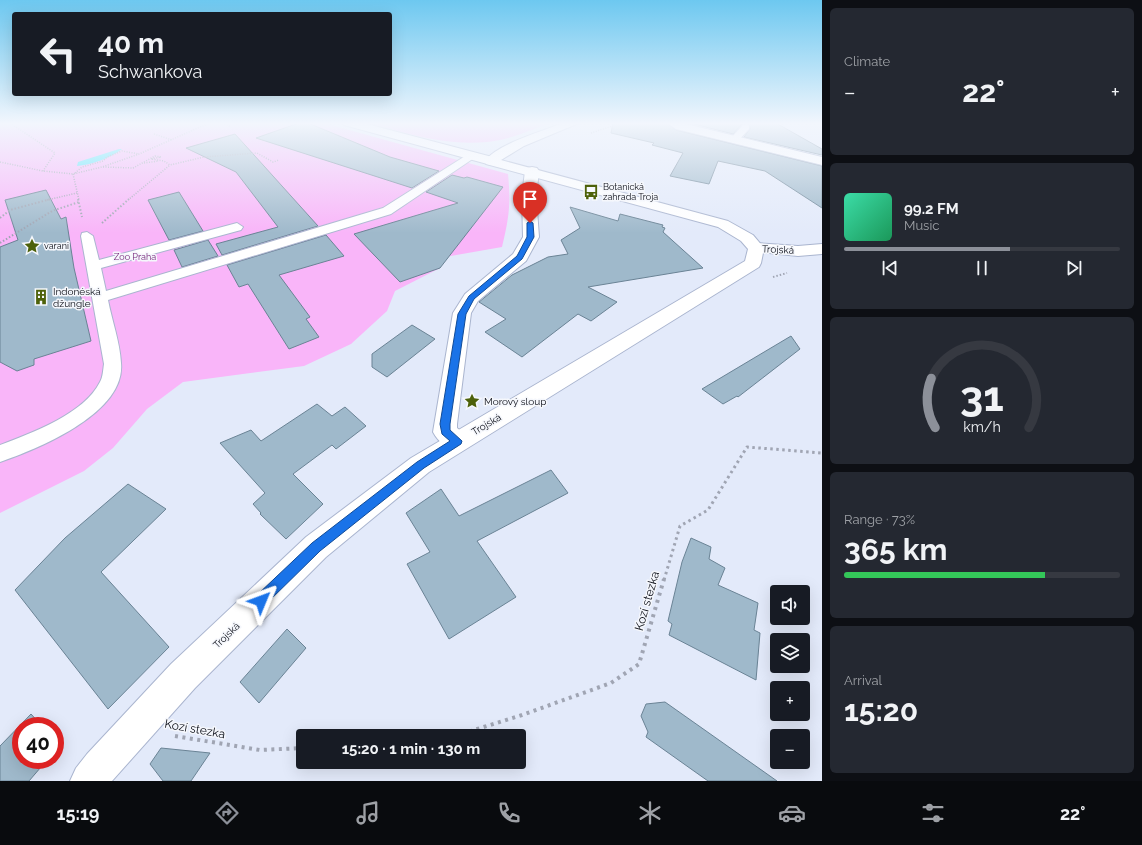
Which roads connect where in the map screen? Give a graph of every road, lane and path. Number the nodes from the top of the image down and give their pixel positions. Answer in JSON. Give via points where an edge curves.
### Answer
{"nodes":[{"id":1,"x":51,"y":159,"type":"edge"},
{"id":2,"x":104,"y":159,"type":"edge"},
{"id":3,"x":124,"y":159,"type":"edge"},
{"id":4,"x":149,"y":159,"type":"edge"},
{"id":5,"x":154,"y":159,"type":"edge"},
{"id":6,"x":194,"y":159,"type":"edge"},
{"id":7,"x":268,"y":159,"type":"edge"},
{"id":8,"x":465,"y":159,"type":"edge"},
{"id":9,"x":484,"y":159,"type":"edge"},
{"id":10,"x":812,"y":159,"type":"edge"},
{"id":11,"x":279,"y":160,"type":"dead end"},
{"id":12,"x":164,"y":161,"type":"junction"},
{"id":13,"x":491,"y":161,"type":"joint"},
{"id":14,"x":0,"y":162,"type":"edge"},
{"id":15,"x":822,"y":162,"type":"edge"},
{"id":16,"x":142,"y":163,"type":"junction"},
{"id":17,"x":170,"y":165,"type":"junction"},
{"id":18,"x":102,"y":167,"type":"junction"},
{"id":19,"x":532,"y":171,"type":"junction"},
{"id":20,"x":43,"y":172,"type":"junction"},
{"id":21,"x":73,"y":174,"type":"junction"},
{"id":22,"x":77,"y":193,"type":"junction"},
{"id":23,"x":79,"y":202,"type":"junction"},
{"id":24,"x":0,"y":218,"type":"edge"},
{"id":25,"x":237,"y":227,"type":"dead end"},
{"id":26,"x":86,"y":235,"type":"junction"},
{"id":27,"x":0,"y":243,"type":"edge"},
{"id":28,"x":756,"y":248,"type":"junction"},
{"id":29,"x":822,"y":249,"type":"edge"},
{"id":30,"x":93,"y":266,"type":"junction"},
{"id":31,"x":100,"y":298,"type":"junction"},
{"id":32,"x":457,"y":441,"type":"junction"},
{"id":33,"x":822,"y":453,"type":"edge"},
{"id":34,"x":0,"y":454,"type":"edge"},
{"id":35,"x":477,"y":729,"type":"edge"},
{"id":36,"x":171,"y":735,"type":"dead end"},
{"id":37,"x":296,"y":748,"type":"edge"},
{"id":38,"x":89,"y":781,"type":"edge"}],
"edges":[{"from":1,"to":20,"type":"path"},
{"from":2,"to":21,"type":"path","via":[[82,167]]},
{"from":3,"to":18,"type":"path"},
{"from":4,"to":16,"type":"path"},
{"from":5,"to":12,"type":"path"},
{"from":6,"to":17,"type":"path"},
{"from":7,"to":11,"type":"path","via":[[273,162]]},
{"from":8,"to":31,"type":"lane","via":[[387,211]]},
{"from":9,"to":13,"type":"street"},
{"from":10,"to":15,"type":"street"},
{"from":12,"to":16,"type":"path"},
{"from":12,"to":17,"type":"path"},
{"from":13,"to":19,"type":"street"},
{"from":14,"to":20,"type":"path"},
{"from":16,"to":18,"type":"path","via":[[133,168]]},
{"from":17,"to":26,"type":"path","via":[[155,175],[122,208]]},
{"from":18,"to":21,"type":"path"},
{"from":19,"to":28,"type":"street","via":[[723,224],[747,238]]},
{"from":19,"to":32,"type":"street","via":[[529,196],[530,237],[520,257],[471,298],[462,314],[445,424],[445,432]]},
{"from":20,"to":21,"type":"path"},
{"from":21,"to":22,"type":"path"},
{"from":22,"to":23,"type":"path"},
{"from":22,"to":24,"type":"path","via":[[10,210]]},
{"from":23,"to":26,"type":"path"},
{"from":23,"to":27,"type":"path","via":[[52,211]]},
{"from":25,"to":30,"type":"lane"},
{"from":26,"to":30,"type":"lane"},
{"from":28,"to":29,"type":"street","name":"Trojská","via":[[798,251]]},
{"from":28,"to":32,"type":"street","name":"Trojská","via":[[753,263]]},
{"from":30,"to":31,"type":"lane"},
{"from":31,"to":34,"type":"lane","via":[[113,364],[109,384],[93,404],[56,430]]},
{"from":32,"to":38,"type":"street","name":"Trojská","via":[[420,465],[316,547],[184,676]]},
{"from":33,"to":35,"type":"path","name":"Kozí stezka","via":[[747,447],[708,510],[680,526],[639,664],[611,683]]},
{"from":36,"to":37,"type":"path","name":"Kozí stezka","via":[[260,750]]}]}
